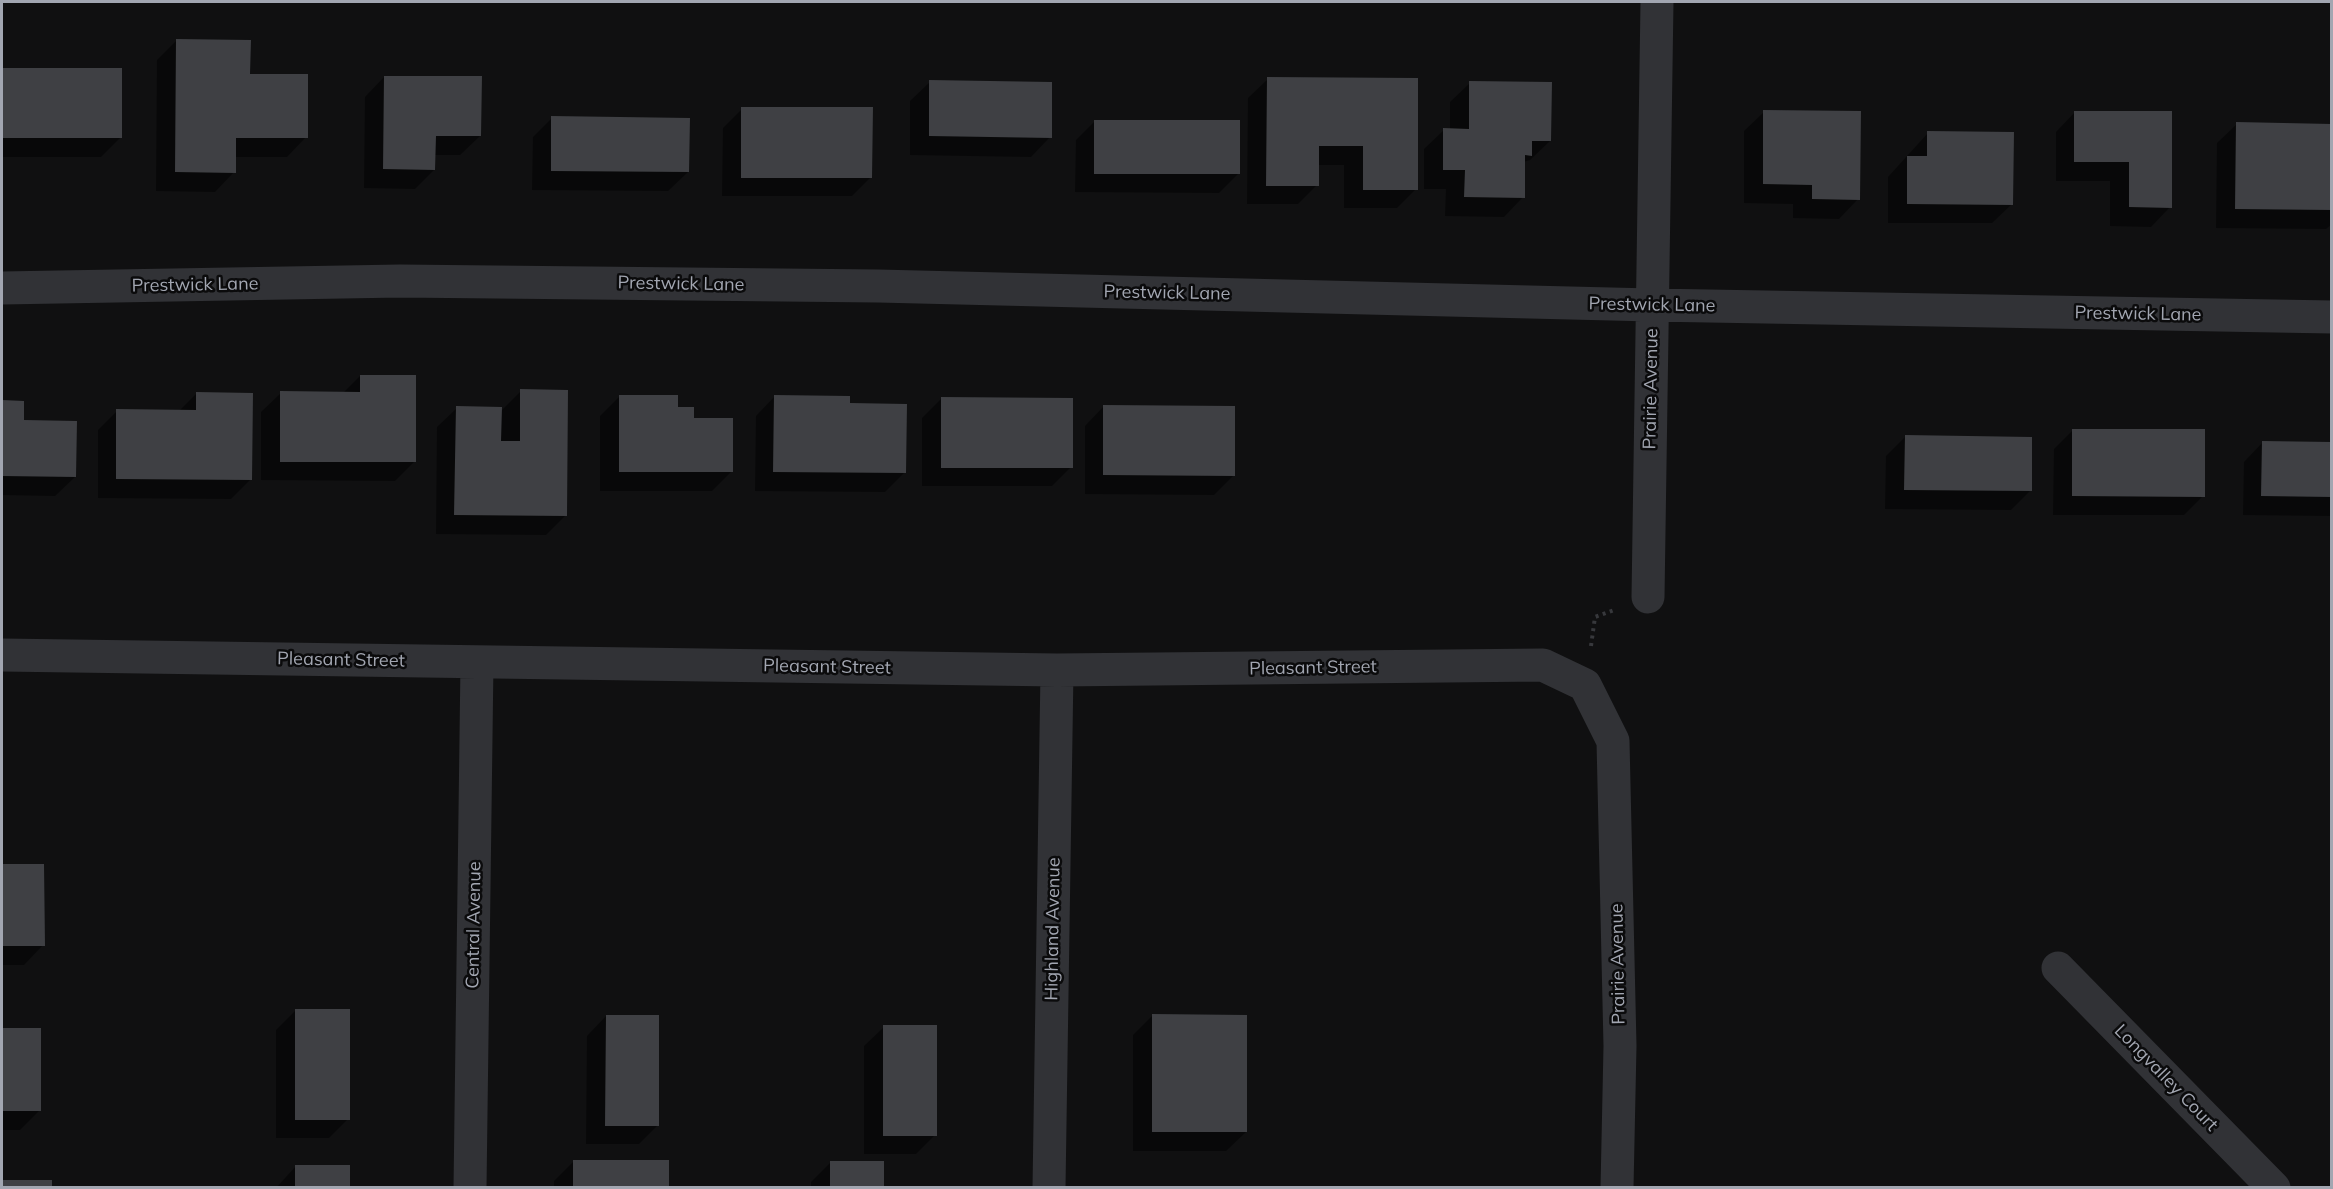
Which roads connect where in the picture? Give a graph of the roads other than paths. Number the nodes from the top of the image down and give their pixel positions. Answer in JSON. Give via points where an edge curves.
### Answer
{"nodes":[{"id":1,"x":1657,"y":2,"type":"edge"},
{"id":2,"x":2,"y":288,"type":"edge"},
{"id":3,"x":1653,"y":305,"type":"junction"},
{"id":4,"x":2331,"y":317,"type":"edge"},
{"id":5,"x":1648,"y":597,"type":"road end"},
{"id":6,"x":2,"y":655,"type":"edge"},
{"id":7,"x":477,"y":662,"type":"junction"},
{"id":8,"x":1057,"y":670,"type":"junction"},
{"id":9,"x":1613,"y":741,"type":"joint"},
{"id":10,"x":2058,"y":968,"type":"dead end"},
{"id":11,"x":470,"y":1188,"type":"edge"},
{"id":12,"x":1049,"y":1188,"type":"edge"},
{"id":13,"x":1617,"y":1188,"type":"edge"},
{"id":14,"x":2274,"y":1188,"type":"edge"}],
"edges":[{"from":1,"to":3,"type":"street","name":"Prairie Avenue"},
{"from":2,"to":3,"type":"street","name":"Prestwick Lane","via":[[400,282],[854,286]]},
{"from":3,"to":4,"type":"street","name":"Prestwick Lane"},
{"from":3,"to":5,"type":"street","name":"Prairie Avenue"},
{"from":6,"to":7,"type":"street","name":"Pleasant Street"},
{"from":7,"to":8,"type":"street","name":"Pleasant Street"},
{"from":7,"to":11,"type":"street","name":"Central Avenue"},
{"from":8,"to":9,"type":"street","name":"Pleasant Street","via":[[1543,665],[1585,685]]},
{"from":8,"to":12,"type":"street","name":"Highland Avenue"},
{"from":9,"to":13,"type":"street","name":"Prairie Avenue","via":[[1620,1046]]},
{"from":10,"to":14,"type":"street","name":"Longvalley Court"}]}
